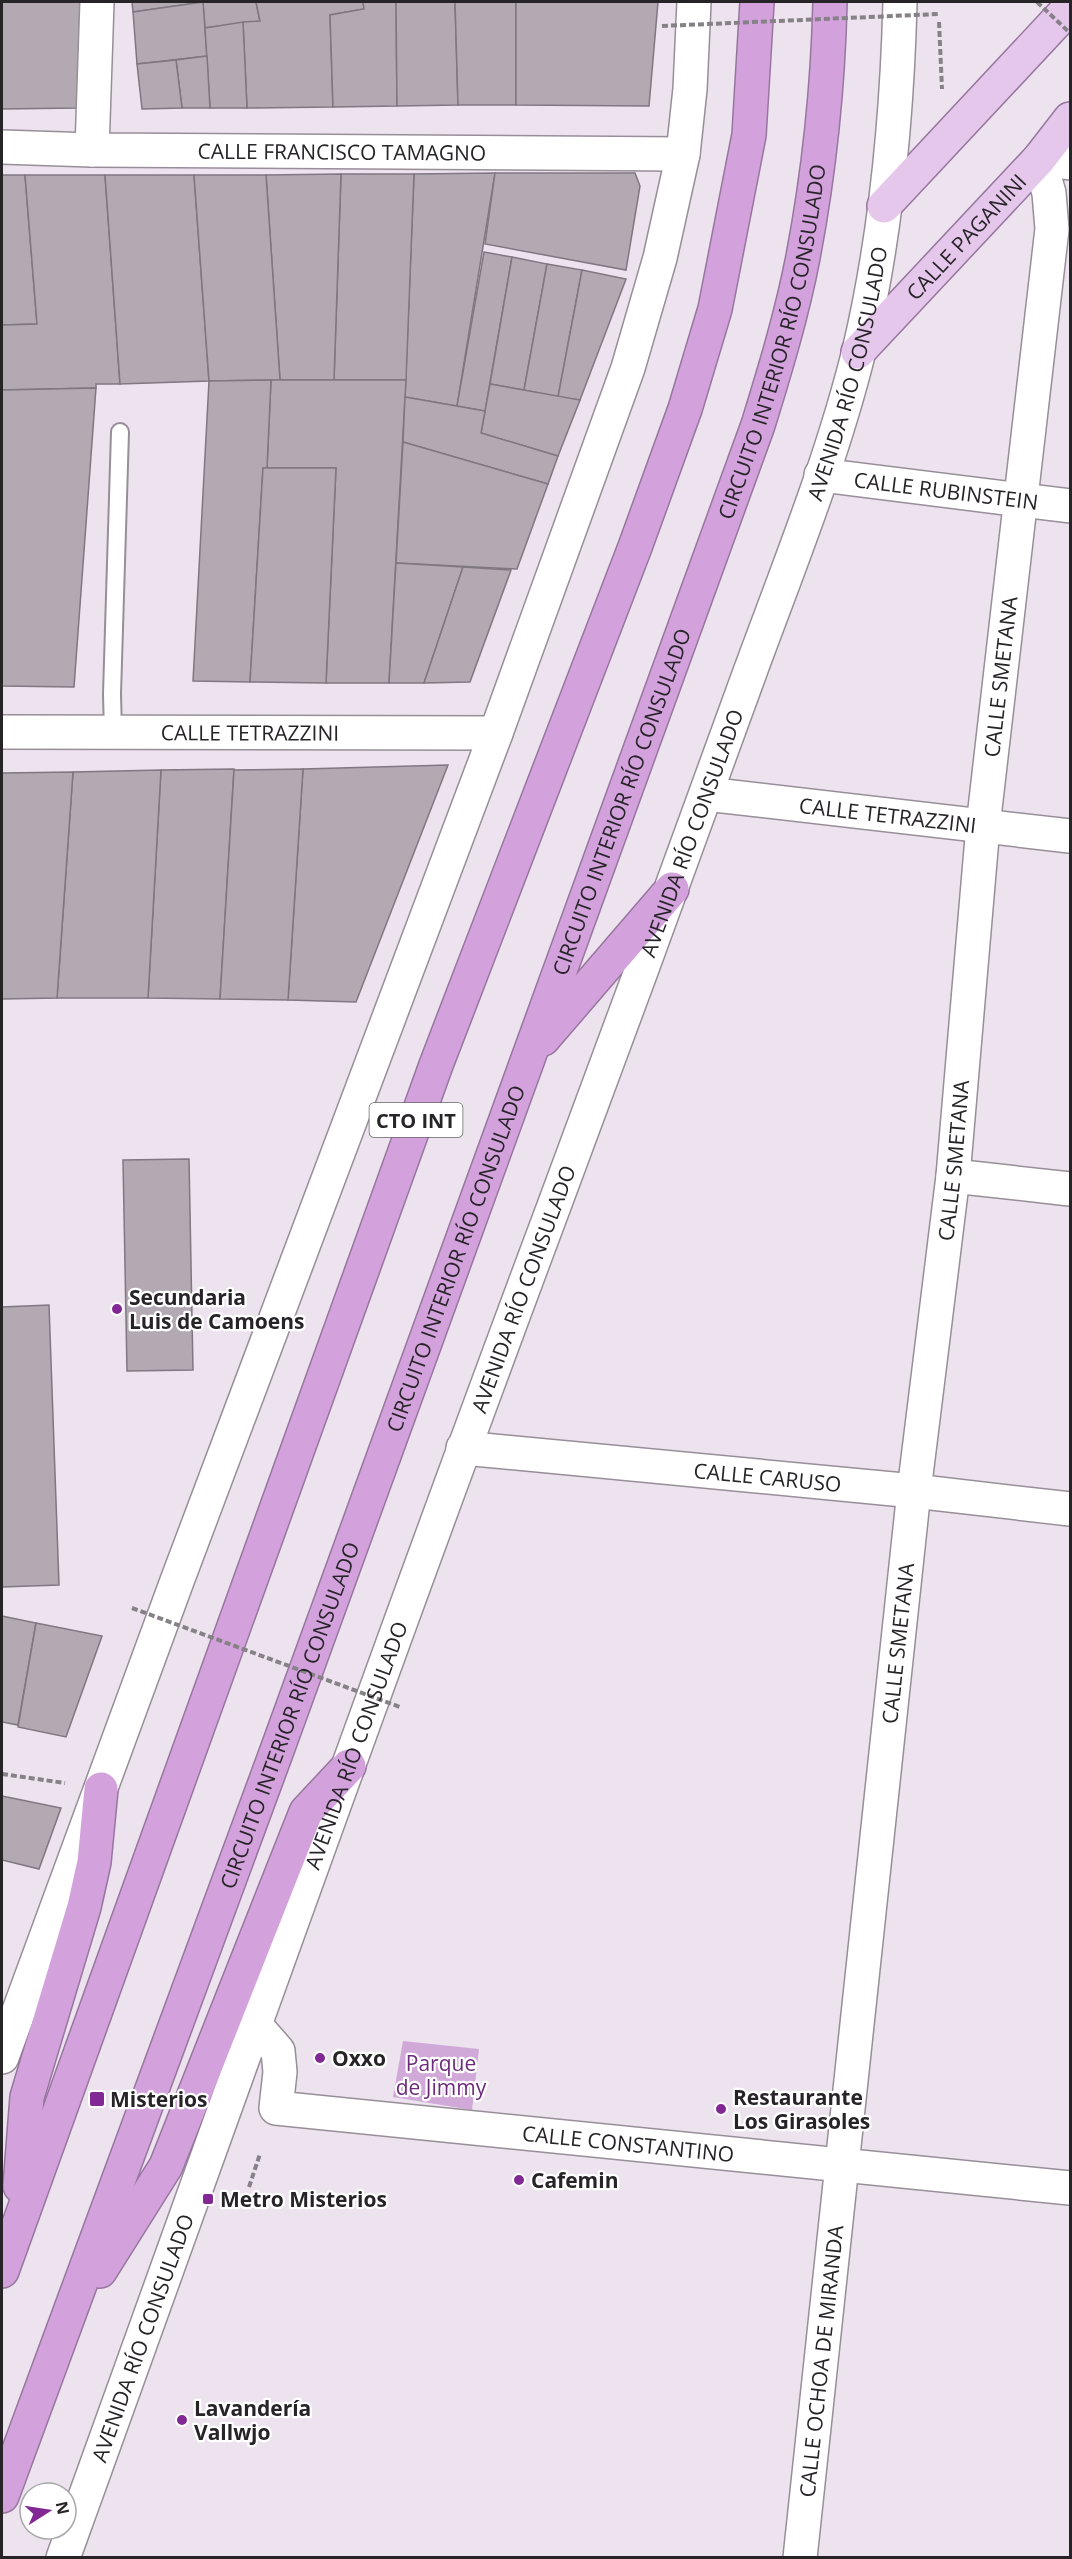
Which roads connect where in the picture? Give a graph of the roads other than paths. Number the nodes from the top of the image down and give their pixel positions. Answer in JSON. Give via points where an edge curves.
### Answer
{"nodes":[{"id":1,"x":97,"y":2,"type":"edge"},
{"id":2,"x":694,"y":2,"type":"edge"},
{"id":3,"x":757,"y":2,"type":"edge"},
{"id":4,"x":830,"y":2,"type":"edge"},
{"id":5,"x":900,"y":2,"type":"edge"},
{"id":6,"x":1071,"y":7,"type":"edge"},
{"id":7,"x":1071,"y":119,"type":"edge"},
{"id":8,"x":2,"y":147,"type":"edge"},
{"id":9,"x":92,"y":150,"type":"junction"},
{"id":10,"x":683,"y":154,"type":"junction"},
{"id":11,"x":1039,"y":159,"type":"junction"},
{"id":12,"x":1071,"y":163,"type":"edge"},
{"id":13,"x":884,"y":206,"type":"junction"},
{"id":14,"x":858,"y":352,"type":"junction"},
{"id":15,"x":120,"y":432,"type":"dead end"},
{"id":16,"x":822,"y":476,"type":"junction"},
{"id":17,"x":1022,"y":501,"type":"junction"},
{"id":18,"x":1071,"y":506,"type":"edge"},
{"id":19,"x":2,"y":732,"type":"edge"},
{"id":20,"x":113,"y":732,"type":"junction"},
{"id":21,"x":496,"y":733,"type":"junction"},
{"id":22,"x":706,"y":794,"type":"junction"},
{"id":23,"x":983,"y":826,"type":"junction"},
{"id":24,"x":1071,"y":836,"type":"edge"},
{"id":25,"x":672,"y":889,"type":"junction"},
{"id":26,"x":530,"y":1054,"type":"junction"},
{"id":27,"x":953,"y":1176,"type":"junction"},
{"id":28,"x":1071,"y":1189,"type":"edge"},
{"id":29,"x":464,"y":1449,"type":"junction"},
{"id":30,"x":915,"y":1491,"type":"junction"},
{"id":31,"x":1071,"y":1509,"type":"edge"},
{"id":32,"x":350,"y":1766,"type":"junction"},
{"id":33,"x":101,"y":1789,"type":"junction"},
{"id":34,"x":255,"y":2029,"type":"junction"},
{"id":35,"x":2,"y":2057,"type":"edge"},
{"id":36,"x":842,"y":2164,"type":"junction"},
{"id":37,"x":1071,"y":2188,"type":"edge"},
{"id":38,"x":17,"y":2227,"type":"junction"},
{"id":39,"x":2,"y":2271,"type":"edge"},
{"id":40,"x":64,"y":2329,"type":"junction"},
{"id":41,"x":2,"y":2496,"type":"edge"},
{"id":42,"x":63,"y":2558,"type":"edge"},
{"id":43,"x":800,"y":2558,"type":"edge"}],
"edges":[{"from":1,"to":9,"type":"street"},
{"from":2,"to":10,"type":"street","number":"CTO INT"},
{"from":3,"to":38,"type":"highway","number":"CTO INT","via":[[749,135],[715,309],[685,409],[436,1065]]},
{"from":4,"to":26,"type":"highway","name":"CIRCUITO INTERIOR RÍO CONSULADO","via":[[829,60],[816,173],[803,258],[784,341],[758,425]]},
{"from":5,"to":13,"type":"street","name":"AVENIDA RÍO CONSULADO","via":[[897,95]]},
{"from":6,"to":13,"type":"main road"},
{"from":7,"to":11,"type":"main road","name":"CALLE PAGANINI"},
{"from":8,"to":9,"type":"street","name":"CALLE FRANCISCO TAMAGNO"},
{"from":9,"to":10,"type":"street","name":"CALLE FRANCISCO TAMAGNO"},
{"from":10,"to":21,"type":"street","number":"CTO INT","via":[[660,258],[628,368]]},
{"from":11,"to":12,"type":"street"},
{"from":11,"to":14,"type":"main road","name":"CALLE PAGANINI"},
{"from":11,"to":17,"type":"street","name":"CALLE SMETANA","via":[[1049,193],[1052,229]]},
{"from":13,"to":14,"type":"street","name":"AVENIDA RÍO CONSULADO"},
{"from":14,"to":16,"type":"street","name":"AVENIDA RÍO CONSULADO"},
{"from":15,"to":20,"type":"lane"},
{"from":16,"to":17,"type":"street","name":"CALLE RUBINSTEIN"},
{"from":16,"to":22,"type":"street","name":"AVENIDA RÍO CONSULADO"},
{"from":17,"to":18,"type":"street","name":"CALLE RUBINSTEIN"},
{"from":17,"to":23,"type":"street","name":"CALLE SMETANA"},
{"from":19,"to":20,"type":"street","name":"CALLE TETRAZZINI"},
{"from":20,"to":21,"type":"street","name":"CALLE TETRAZZINI"},
{"from":21,"to":33,"type":"street","number":"CTO INT"},
{"from":22,"to":23,"type":"street","name":"CALLE TETRAZZINI"},
{"from":22,"to":25,"type":"street","name":"AVENIDA RÍO CONSULADO"},
{"from":23,"to":24,"type":"street","name":"CALLE TETRAZZINI"},
{"from":23,"to":27,"type":"street","name":"CALLE SMETANA"},
{"from":25,"to":26,"type":"highway"},
{"from":25,"to":29,"type":"street","name":"AVENIDA RÍO CONSULADO"},
{"from":26,"to":40,"type":"highway","name":"CIRCUITO INTERIOR RÍO CONSULADO"},
{"from":27,"to":28,"type":"street"},
{"from":27,"to":30,"type":"street","name":"CALLE SMETANA"},
{"from":29,"to":30,"type":"street","name":"CALLE CARUSO"},
{"from":29,"to":32,"type":"street","name":"AVENIDA RÍO CONSULADO"},
{"from":30,"to":31,"type":"street","name":"CALLE CARUSO"},
{"from":30,"to":36,"type":"street","name":"CALLE SMETANA"},
{"from":32,"to":34,"type":"street","name":"AVENIDA RÍO CONSULADO"},
{"from":32,"to":40,"type":"highway","via":[[306,1812],[166,2166]]},
{"from":33,"to":35,"type":"street","number":"CTO INT"},
{"from":33,"to":38,"type":"highway","via":[[94,1862],[84,1907],[27,2097]]},
{"from":34,"to":36,"type":"street","name":"CALLE CONSTANTINO","via":[[278,2051],[276,2108]]},
{"from":34,"to":42,"type":"street","name":"AVENIDA RÍO CONSULADO"},
{"from":36,"to":37,"type":"street","name":"CALLE CONSTANTINO"},
{"from":36,"to":43,"type":"street","name":"CALLE OCHOA DE MIRANDA"},
{"from":38,"to":39,"type":"highway","number":"CTO INT"},
{"from":40,"to":41,"type":"highway","name":"CIRCUITO INTERIOR RÍO CONSULADO"}]}
